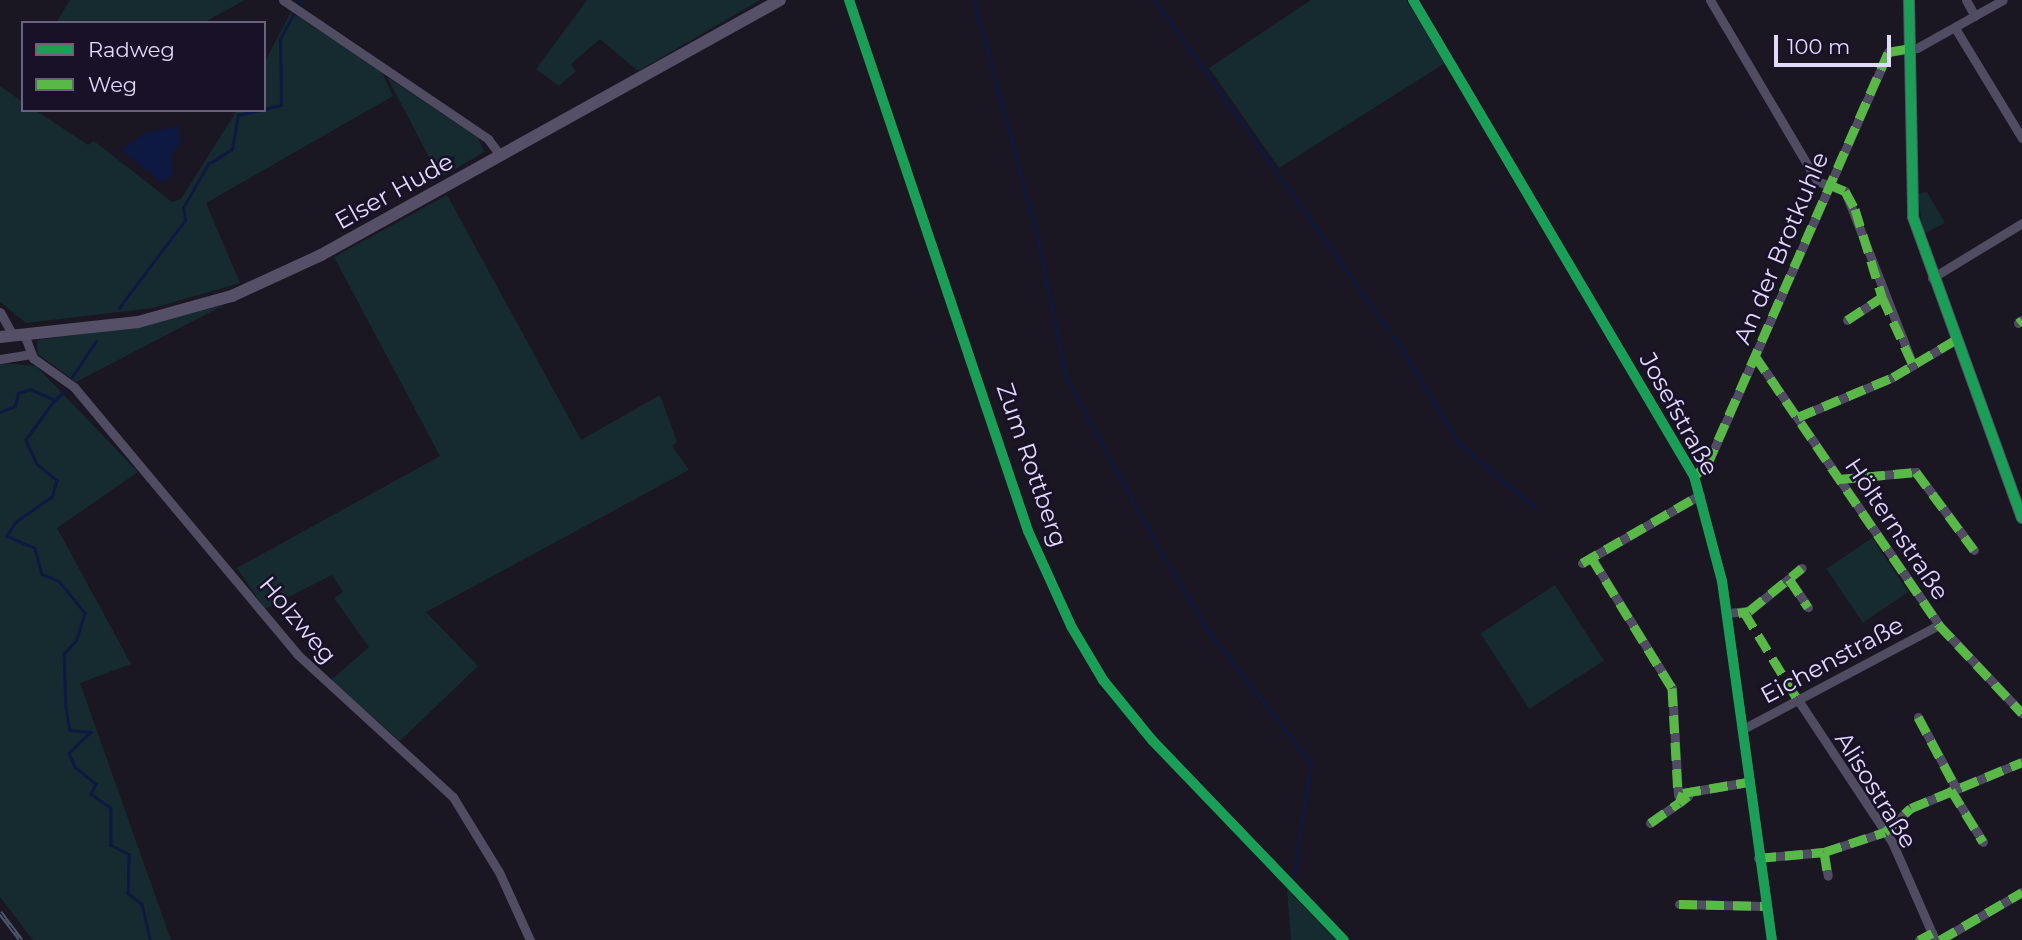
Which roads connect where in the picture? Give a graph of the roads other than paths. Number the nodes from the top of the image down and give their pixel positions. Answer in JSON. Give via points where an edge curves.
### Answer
{"nodes":[{"id":1,"x":283,"y":0,"type":"edge"},
{"id":2,"x":780,"y":0,"type":"edge"},
{"id":3,"x":849,"y":0,"type":"edge"},
{"id":4,"x":1413,"y":0,"type":"edge"},
{"id":5,"x":1710,"y":0,"type":"edge"},
{"id":6,"x":1909,"y":0,"type":"edge"},
{"id":7,"x":1966,"y":0,"type":"edge"},
{"id":8,"x":2003,"y":0,"type":"edge"},
{"id":9,"x":1975,"y":16,"type":"junction"},
{"id":10,"x":1955,"y":28,"type":"junction"},
{"id":11,"x":1910,"y":48,"type":"junction"},
{"id":12,"x":2022,"y":138,"type":"edge"},
{"id":13,"x":501,"y":156,"type":"junction"},
{"id":14,"x":1829,"y":184,"type":"junction"},
{"id":15,"x":2022,"y":223,"type":"edge"},
{"id":16,"x":1932,"y":278,"type":"junction"},
{"id":17,"x":1882,"y":297,"type":"junction"},
{"id":18,"x":0,"y":312,"type":"edge"},
{"id":19,"x":1847,"y":320,"type":"dead end"},
{"id":20,"x":12,"y":336,"type":"edge"},
{"id":21,"x":1955,"y":340,"type":"junction"},
{"id":22,"x":30,"y":354,"type":"junction"},
{"id":23,"x":1755,"y":356,"type":"junction"},
{"id":24,"x":0,"y":359,"type":"edge"},
{"id":25,"x":1913,"y":365,"type":"junction"},
{"id":26,"x":1798,"y":417,"type":"junction"},
{"id":27,"x":1693,"y":476,"type":"junction"},
{"id":28,"x":1840,"y":479,"type":"junction"},
{"id":29,"x":1700,"y":495,"type":"junction"},
{"id":30,"x":2022,"y":518,"type":"edge"},
{"id":31,"x":1974,"y":550,"type":"dead end"},
{"id":32,"x":1591,"y":557,"type":"junction"},
{"id":33,"x":1582,"y":564,"type":"dead end"},
{"id":34,"x":1802,"y":568,"type":"dead end"},
{"id":35,"x":1789,"y":579,"type":"junction"},
{"id":36,"x":1808,"y":607,"type":"dead end"},
{"id":37,"x":1727,"y":614,"type":"junction"},
{"id":38,"x":1940,"y":625,"type":"junction"},
{"id":39,"x":1798,"y":700,"type":"junction"},
{"id":40,"x":2022,"y":713,"type":"edge"},
{"id":41,"x":1918,"y":717,"type":"dead end"},
{"id":42,"x":1743,"y":729,"type":"junction"},
{"id":43,"x":2022,"y":762,"type":"edge"},
{"id":44,"x":1748,"y":782,"type":"junction"},
{"id":45,"x":1954,"y":789,"type":"junction"},
{"id":46,"x":1681,"y":798,"type":"junction"},
{"id":47,"x":1650,"y":822,"type":"dead end"},
{"id":48,"x":1885,"y":832,"type":"junction"},
{"id":49,"x":1983,"y":842,"type":"dead end"},
{"id":50,"x":1824,"y":852,"type":"junction"},
{"id":51,"x":1758,"y":858,"type":"junction"},
{"id":52,"x":1828,"y":876,"type":"dead end"},
{"id":53,"x":2022,"y":892,"type":"edge"},
{"id":54,"x":1679,"y":904,"type":"dead end"},
{"id":55,"x":1765,"y":906,"type":"junction"},
{"id":56,"x":1935,"y":938,"type":"edge"},
{"id":57,"x":530,"y":940,"type":"edge"},
{"id":58,"x":1344,"y":940,"type":"edge"},
{"id":59,"x":1772,"y":940,"type":"edge"},
{"id":60,"x":1919,"y":940,"type":"edge"}],
"edges":[{"from":1,"to":13,"type":"street","via":[[488,139]]},
{"from":2,"to":13,"type":"street","name":"Elser Hude"},
{"from":3,"to":58,"type":"street","name":"Zum Rottberg","via":[[1028,531],[1071,625],[1103,680],[1153,740]]},
{"from":4,"to":27,"type":"street","name":"Josefstraße"},
{"from":5,"to":14,"type":"street","via":[[1817,181]]},
{"from":6,"to":11,"type":"street"},
{"from":7,"to":9,"type":"street"},
{"from":8,"to":9,"type":"street"},
{"from":9,"to":10,"type":"street"},
{"from":10,"to":11,"type":"street"},
{"from":10,"to":12,"type":"street"},
{"from":11,"to":14,"type":"street","name":"An der Brotkuhle","via":[[1888,52]]},
{"from":11,"to":16,"type":"street","via":[[1910,190]]},
{"from":13,"to":20,"type":"street","name":"Elser Hude","via":[[232,296],[138,322]]},
{"from":14,"to":17,"type":"street","via":[[1845,191],[1855,209]]},
{"from":14,"to":23,"type":"street","name":"An der Brotkuhle"},
{"from":15,"to":16,"type":"street"},
{"from":16,"to":21,"type":"street"},
{"from":17,"to":19,"type":"street"},
{"from":17,"to":25,"type":"street"},
{"from":18,"to":20,"type":"street"},
{"from":20,"to":22,"type":"street"},
{"from":21,"to":25,"type":"street"},
{"from":21,"to":30,"type":"street"},
{"from":22,"to":24,"type":"street"},
{"from":22,"to":57,"type":"street","name":"Holzweg","via":[[74,387],[297,654],[453,797],[499,872]]},
{"from":23,"to":26,"type":"street","name":"Hölternstraße"},
{"from":23,"to":27,"type":"street","name":"An der Brotkuhle","via":[[1707,465]]},
{"from":25,"to":26,"type":"street"},
{"from":26,"to":28,"type":"street","name":"Hölternstraße"},
{"from":27,"to":29,"type":"street","name":"Josefstraße"},
{"from":28,"to":31,"type":"street","via":[[1916,472]]},
{"from":28,"to":38,"type":"street","name":"Hölternstraße"},
{"from":29,"to":32,"type":"street"},
{"from":29,"to":37,"type":"street","name":"Josefstraße"},
{"from":32,"to":33,"type":"street"},
{"from":32,"to":46,"type":"street","via":[[1672,688]]},
{"from":34,"to":35,"type":"street"},
{"from":35,"to":36,"type":"street"},
{"from":35,"to":37,"type":"street","via":[[1749,611]]},
{"from":37,"to":42,"type":"street","name":"Josefstraße"},
{"from":38,"to":39,"type":"street","name":"Eichenstraße"},
{"from":38,"to":40,"type":"street","name":"Hölternstraße"},
{"from":39,"to":42,"type":"street","name":"Eichenstraße"},
{"from":39,"to":48,"type":"street","name":"Alisostraße"},
{"from":41,"to":45,"type":"street"},
{"from":42,"to":44,"type":"street","name":"Josefstraße"},
{"from":43,"to":45,"type":"street"},
{"from":44,"to":46,"type":"street"},
{"from":44,"to":51,"type":"street","name":"Josefstraße"},
{"from":45,"to":48,"type":"street","via":[[1911,808]]},
{"from":45,"to":49,"type":"street"},
{"from":46,"to":47,"type":"street"},
{"from":48,"to":50,"type":"street"},
{"from":48,"to":56,"type":"street","name":"Alisostraße"},
{"from":50,"to":51,"type":"street"},
{"from":50,"to":52,"type":"street"},
{"from":51,"to":55,"type":"street","name":"Josefstraße"},
{"from":53,"to":56,"type":"street"},
{"from":54,"to":55,"type":"street"},
{"from":55,"to":59,"type":"street","name":"Josefstraße"},
{"from":56,"to":60,"type":"street"}]}
